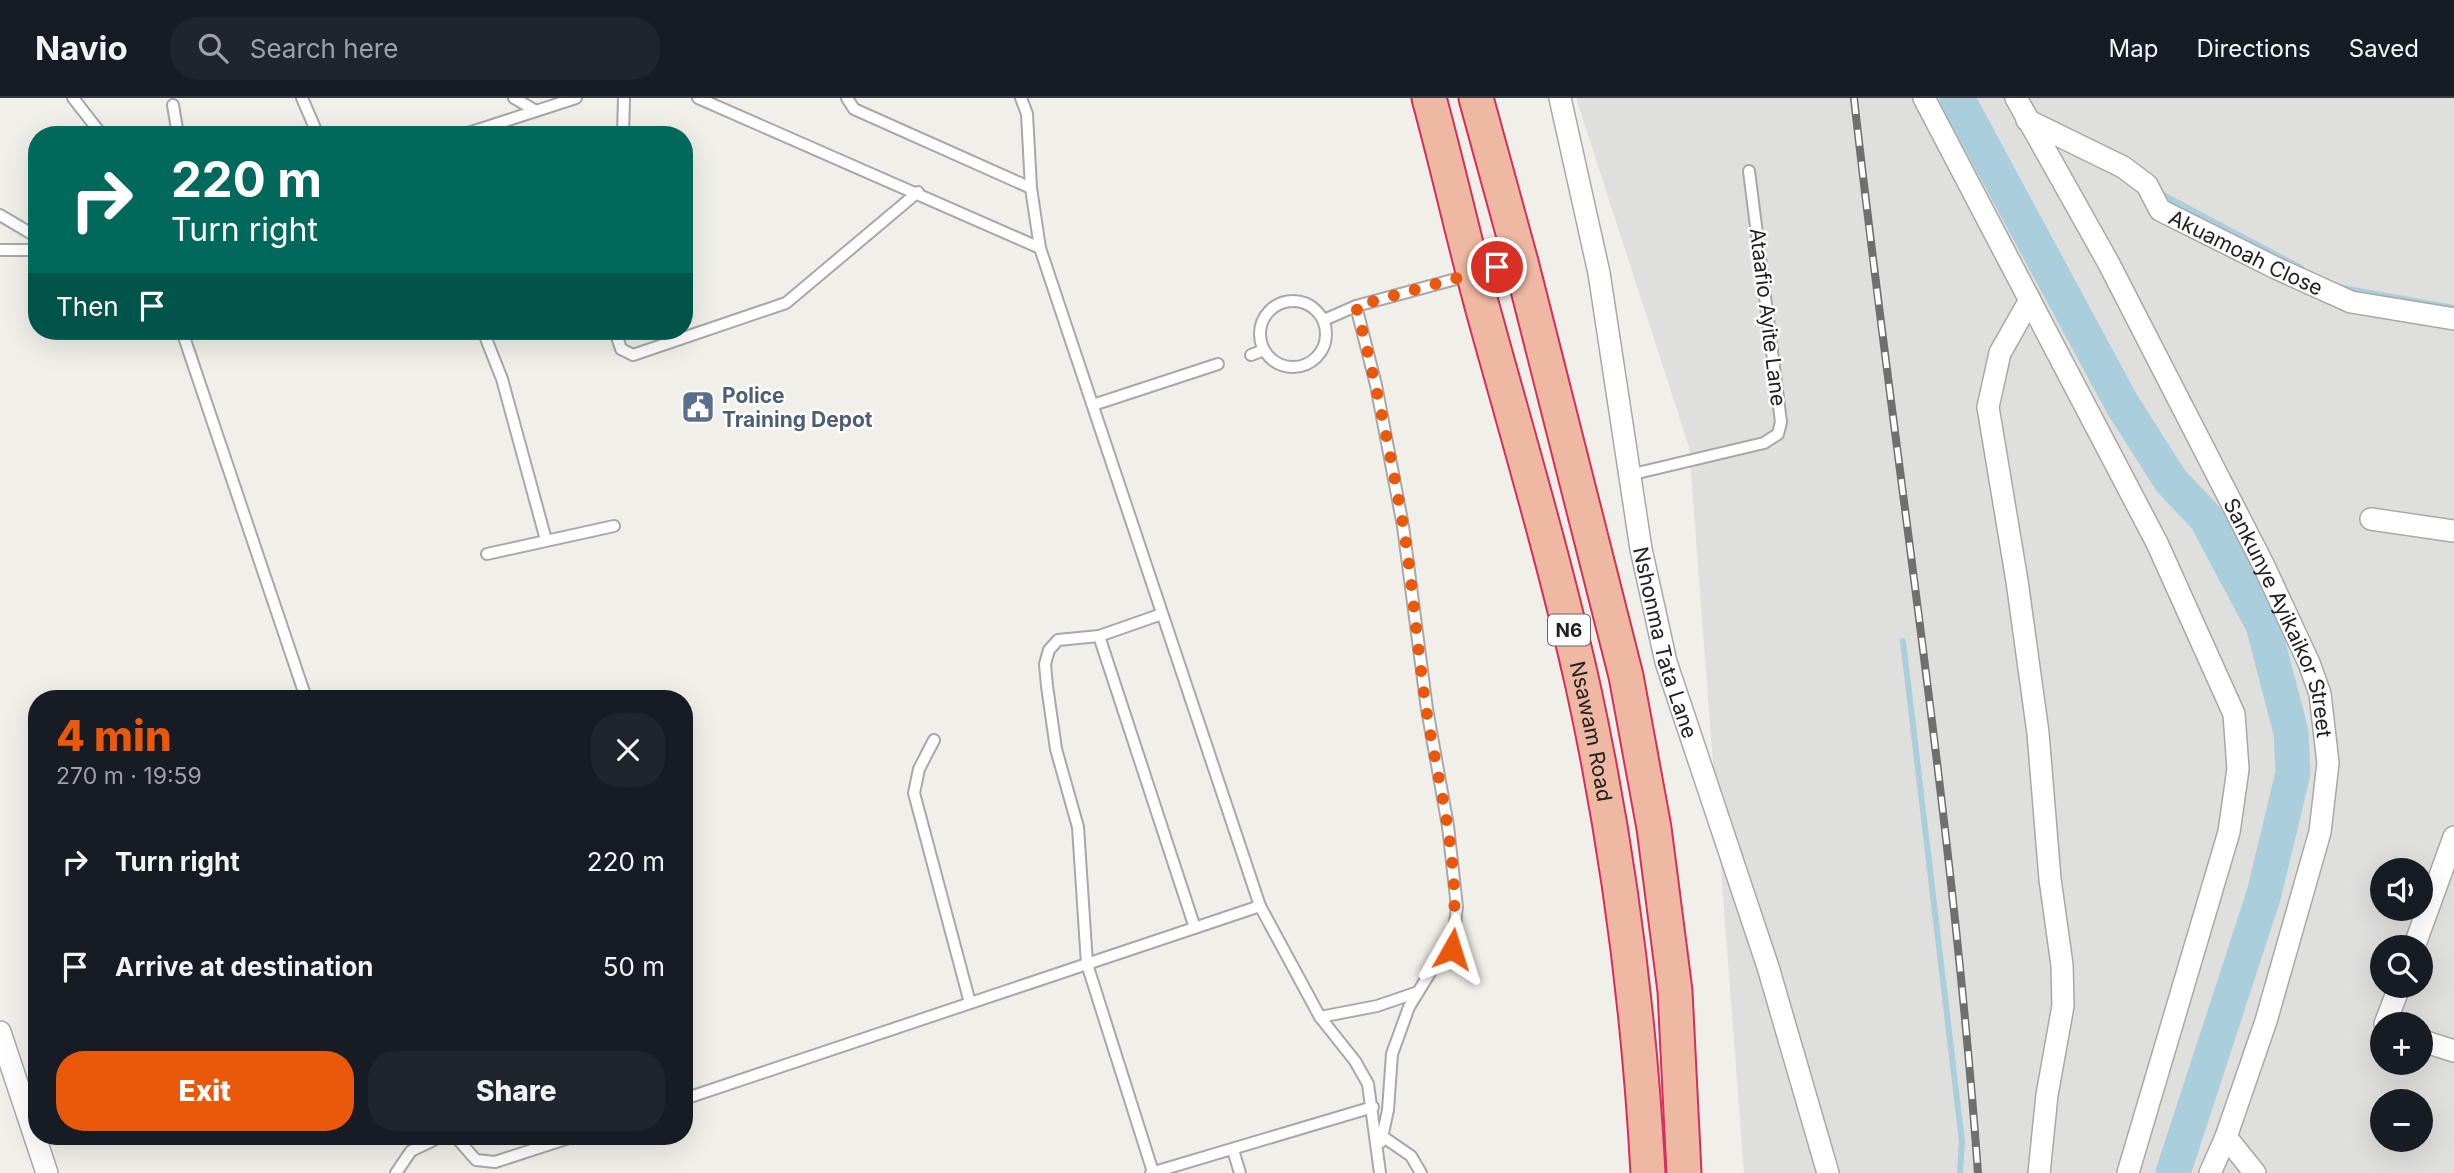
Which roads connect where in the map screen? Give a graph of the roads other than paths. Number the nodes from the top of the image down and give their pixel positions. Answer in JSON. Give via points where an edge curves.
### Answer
{"nodes":[{"id":1,"x":73,"y":98,"type":"edge"},
{"id":2,"x":302,"y":98,"type":"edge"},
{"id":3,"x":514,"y":98,"type":"edge"},
{"id":4,"x":576,"y":98,"type":"edge"},
{"id":5,"x":624,"y":98,"type":"edge"},
{"id":6,"x":698,"y":98,"type":"edge"},
{"id":7,"x":847,"y":98,"type":"edge"},
{"id":8,"x":1021,"y":98,"type":"edge"},
{"id":9,"x":1429,"y":98,"type":"edge"},
{"id":10,"x":1476,"y":98,"type":"edge"},
{"id":11,"x":1560,"y":98,"type":"edge"},
{"id":12,"x":1924,"y":98,"type":"edge"},
{"id":13,"x":2017,"y":98,"type":"edge"},
{"id":14,"x":173,"y":105,"type":"dead end"},
{"id":15,"x":536,"y":111,"type":"junction"},
{"id":16,"x":2025,"y":118,"type":"junction"},
{"id":17,"x":95,"y":126,"type":"edge"},
{"id":18,"x":176,"y":126,"type":"edge"},
{"id":19,"x":313,"y":126,"type":"edge"},
{"id":20,"x":490,"y":126,"type":"edge"},
{"id":21,"x":623,"y":126,"type":"edge"},
{"id":22,"x":1749,"y":171,"type":"dead end"},
{"id":23,"x":1031,"y":188,"type":"junction"},
{"id":24,"x":918,"y":192,"type":"junction"},
{"id":25,"x":0,"y":215,"type":"edge"},
{"id":26,"x":28,"y":232,"type":"edge"},
{"id":27,"x":1040,"y":248,"type":"junction"},
{"id":28,"x":0,"y":250,"type":"edge"},
{"id":29,"x":28,"y":250,"type":"edge"},
{"id":30,"x":1521,"y":262,"type":"junction"},
{"id":31,"x":1474,"y":272,"type":"junction"},
{"id":32,"x":2030,"y":300,"type":"junction"},
{"id":33,"x":1356,"y":306,"type":"junction"},
{"id":34,"x":2454,"y":319,"type":"edge"},
{"id":35,"x":1324,"y":320,"type":"junction"},
{"id":36,"x":693,"y":335,"type":"edge"},
{"id":37,"x":185,"y":340,"type":"edge"},
{"id":38,"x":487,"y":340,"type":"edge"},
{"id":39,"x":618,"y":340,"type":"edge"},
{"id":40,"x":677,"y":340,"type":"edge"},
{"id":41,"x":1264,"y":350,"type":"junction"},
{"id":42,"x":1251,"y":355,"type":"dead end"},
{"id":43,"x":1219,"y":364,"type":"dead end"},
{"id":44,"x":1093,"y":405,"type":"junction"},
{"id":45,"x":1629,"y":475,"type":"junction"},
{"id":46,"x":2371,"y":519,"type":"dead end"},
{"id":47,"x":614,"y":526,"type":"dead end"},
{"id":48,"x":2454,"y":531,"type":"edge"},
{"id":49,"x":546,"y":540,"type":"junction"},
{"id":50,"x":487,"y":555,"type":"dead end"},
{"id":51,"x":1162,"y":614,"type":"junction"},
{"id":52,"x":1099,"y":636,"type":"junction"},
{"id":53,"x":303,"y":690,"type":"edge"},
{"id":54,"x":934,"y":740,"type":"dead end"},
{"id":55,"x":2454,"y":837,"type":"edge"},
{"id":56,"x":1259,"y":906,"type":"junction"},
{"id":57,"x":1195,"y":928,"type":"junction"},
{"id":58,"x":2418,"y":935,"type":"edge"},
{"id":59,"x":1087,"y":964,"type":"junction"},
{"id":60,"x":1418,"y":992,"type":"junction"},
{"id":61,"x":970,"y":1003,"type":"junction"},
{"id":62,"x":1320,"y":1017,"type":"junction"},
{"id":63,"x":0,"y":1032,"type":"edge"},
{"id":64,"x":2433,"y":1044,"type":"edge"},
{"id":65,"x":2454,"y":1051,"type":"edge"},
{"id":66,"x":693,"y":1096,"type":"edge"},
{"id":67,"x":1373,"y":1107,"type":"junction"},
{"id":68,"x":28,"y":1116,"type":"edge"},
{"id":69,"x":1382,"y":1136,"type":"junction"},
{"id":70,"x":2227,"y":1137,"type":"junction"},
{"id":71,"x":38,"y":1145,"type":"edge"},
{"id":72,"x":423,"y":1145,"type":"edge"},
{"id":73,"x":463,"y":1145,"type":"edge"},
{"id":74,"x":547,"y":1145,"type":"edge"},
{"id":75,"x":1233,"y":1150,"type":"junction"},
{"id":76,"x":1379,"y":1159,"type":"junction"},
{"id":77,"x":47,"y":1173,"type":"edge"},
{"id":78,"x":396,"y":1173,"type":"edge"},
{"id":79,"x":1152,"y":1173,"type":"edge"},
{"id":80,"x":1240,"y":1173,"type":"edge"},
{"id":81,"x":1380,"y":1173,"type":"edge"},
{"id":82,"x":1421,"y":1173,"type":"edge"},
{"id":83,"x":1648,"y":1173,"type":"edge"},
{"id":84,"x":1684,"y":1173,"type":"edge"},
{"id":85,"x":1828,"y":1173,"type":"edge"},
{"id":86,"x":2039,"y":1173,"type":"edge"},
{"id":87,"x":2128,"y":1173,"type":"edge"},
{"id":88,"x":2210,"y":1173,"type":"edge"},
{"id":89,"x":2255,"y":1173,"type":"edge"}],
"edges":[{"from":1,"to":17,"type":"lane"},
{"from":2,"to":19,"type":"lane"},
{"from":3,"to":15,"type":"lane"},
{"from":4,"to":15,"type":"lane"},
{"from":5,"to":21,"type":"lane"},
{"from":6,"to":24,"type":"lane"},
{"from":7,"to":23,"type":"lane","via":[[855,109]]},
{"from":8,"to":23,"type":"lane","via":[[1027,114]]},
{"from":9,"to":31,"type":"highway","name":"Nsawam Road","number":"N6"},
{"from":10,"to":30,"type":"highway","name":"Nsawam Road","number":"N6"},
{"from":11,"to":45,"type":"street","name":"Nshonma Tata Lane","via":[[1599,274]]},
{"from":12,"to":32,"type":"street"},
{"from":13,"to":16,"type":"street","name":"Sankunye Ayikaikor Street"},
{"from":14,"to":18,"type":"lane"},
{"from":15,"to":20,"type":"lane"},
{"from":16,"to":34,"type":"street","name":"Akuamoah Close","via":[[2123,167],[2147,185],[2160,210],[2278,269],[2351,302]]},
{"from":16,"to":70,"type":"street","name":"Sankunye Ayikaikor Street","via":[[2108,261],[2257,553],[2320,694],[2328,763],[2320,832]]},
{"from":22,"to":45,"type":"lane","name":"Ataafio Ayite Lane","via":[[1781,422],[1778,434],[1764,443]]},
{"from":23,"to":27,"type":"lane"},
{"from":24,"to":27,"type":"lane"},
{"from":24,"to":36,"type":"lane","via":[[786,303]]},
{"from":25,"to":26,"type":"lane"},
{"from":27,"to":44,"type":"lane"},
{"from":28,"to":29,"type":"lane"},
{"from":30,"to":31,"type":"lane"},
{"from":30,"to":84,"type":"highway","name":"Nsawam Road","number":"N6","via":[[1626,676],[1654,828],[1675,991]]},
{"from":31,"to":33,"type":"lane"},
{"from":31,"to":83,"type":"highway","name":"Nsawam Road","number":"N6","via":[[1538,499],[1596,752],[1634,984]]},
{"from":32,"to":86,"type":"street","via":[[2000,353],[1988,407],[2018,581],[2062,965],[2063,1006]]},
{"from":32,"to":87,"type":"street","via":[[2157,543],[2234,714],[2238,734],[2236,804],[2230,832]]},
{"from":33,"to":35,"type":"lane"},
{"from":33,"to":60,"type":"lane","via":[[1403,526],[1457,907],[1452,949]]},
{"from":35,"to":41,"type":"lane","via":[[1323,348],[1302,366],[1287,366]]},
{"from":35,"to":41,"type":"lane","via":[[1312,306],[1296,300],[1278,304],[1265,316],[1260,333]]},
{"from":37,"to":53,"type":"lane"},
{"from":38,"to":49,"type":"lane","via":[[502,379]]},
{"from":39,"to":40,"type":"lane","via":[[621,349],[633,355]]},
{"from":41,"to":42,"type":"lane"},
{"from":43,"to":44,"type":"lane"},
{"from":44,"to":51,"type":"lane"},
{"from":45,"to":85,"type":"street","name":"Nshonma Tata Lane","via":[[1666,662],[1768,967]]},
{"from":46,"to":48,"type":"street"},
{"from":47,"to":49,"type":"lane"},
{"from":49,"to":50,"type":"lane"},
{"from":51,"to":52,"type":"lane"},
{"from":51,"to":56,"type":"lane"},
{"from":52,"to":57,"type":"lane"},
{"from":52,"to":59,"type":"lane","via":[[1058,640],[1045,664],[1055,749],[1078,827]]},
{"from":54,"to":61,"type":"lane","via":[[919,769],[914,793]]},
{"from":55,"to":58,"type":"street"},
{"from":56,"to":57,"type":"lane"},
{"from":56,"to":62,"type":"lane"},
{"from":57,"to":59,"type":"lane"},
{"from":59,"to":61,"type":"lane"},
{"from":59,"to":79,"type":"lane"},
{"from":60,"to":62,"type":"lane"},
{"from":60,"to":69,"type":"lane","via":[[1392,1054]]},
{"from":61,"to":66,"type":"lane"},
{"from":62,"to":67,"type":"lane","via":[[1355,1061],[1368,1084]]},
{"from":63,"to":68,"type":"street"},
{"from":64,"to":65,"type":"street"},
{"from":67,"to":75,"type":"lane"},
{"from":67,"to":76,"type":"lane"},
{"from":69,"to":76,"type":"lane"},
{"from":69,"to":82,"type":"lane","via":[[1411,1156]]},
{"from":70,"to":88,"type":"street","name":"Sankunye Ayikaikor Street"},
{"from":70,"to":89,"type":"street"},
{"from":71,"to":77,"type":"street"},
{"from":72,"to":78,"type":"lane","via":[[411,1151]]},
{"from":73,"to":74,"type":"lane","via":[[476,1160],[495,1162]]},
{"from":75,"to":79,"type":"lane"},
{"from":75,"to":80,"type":"lane"},
{"from":76,"to":81,"type":"lane"}]}
